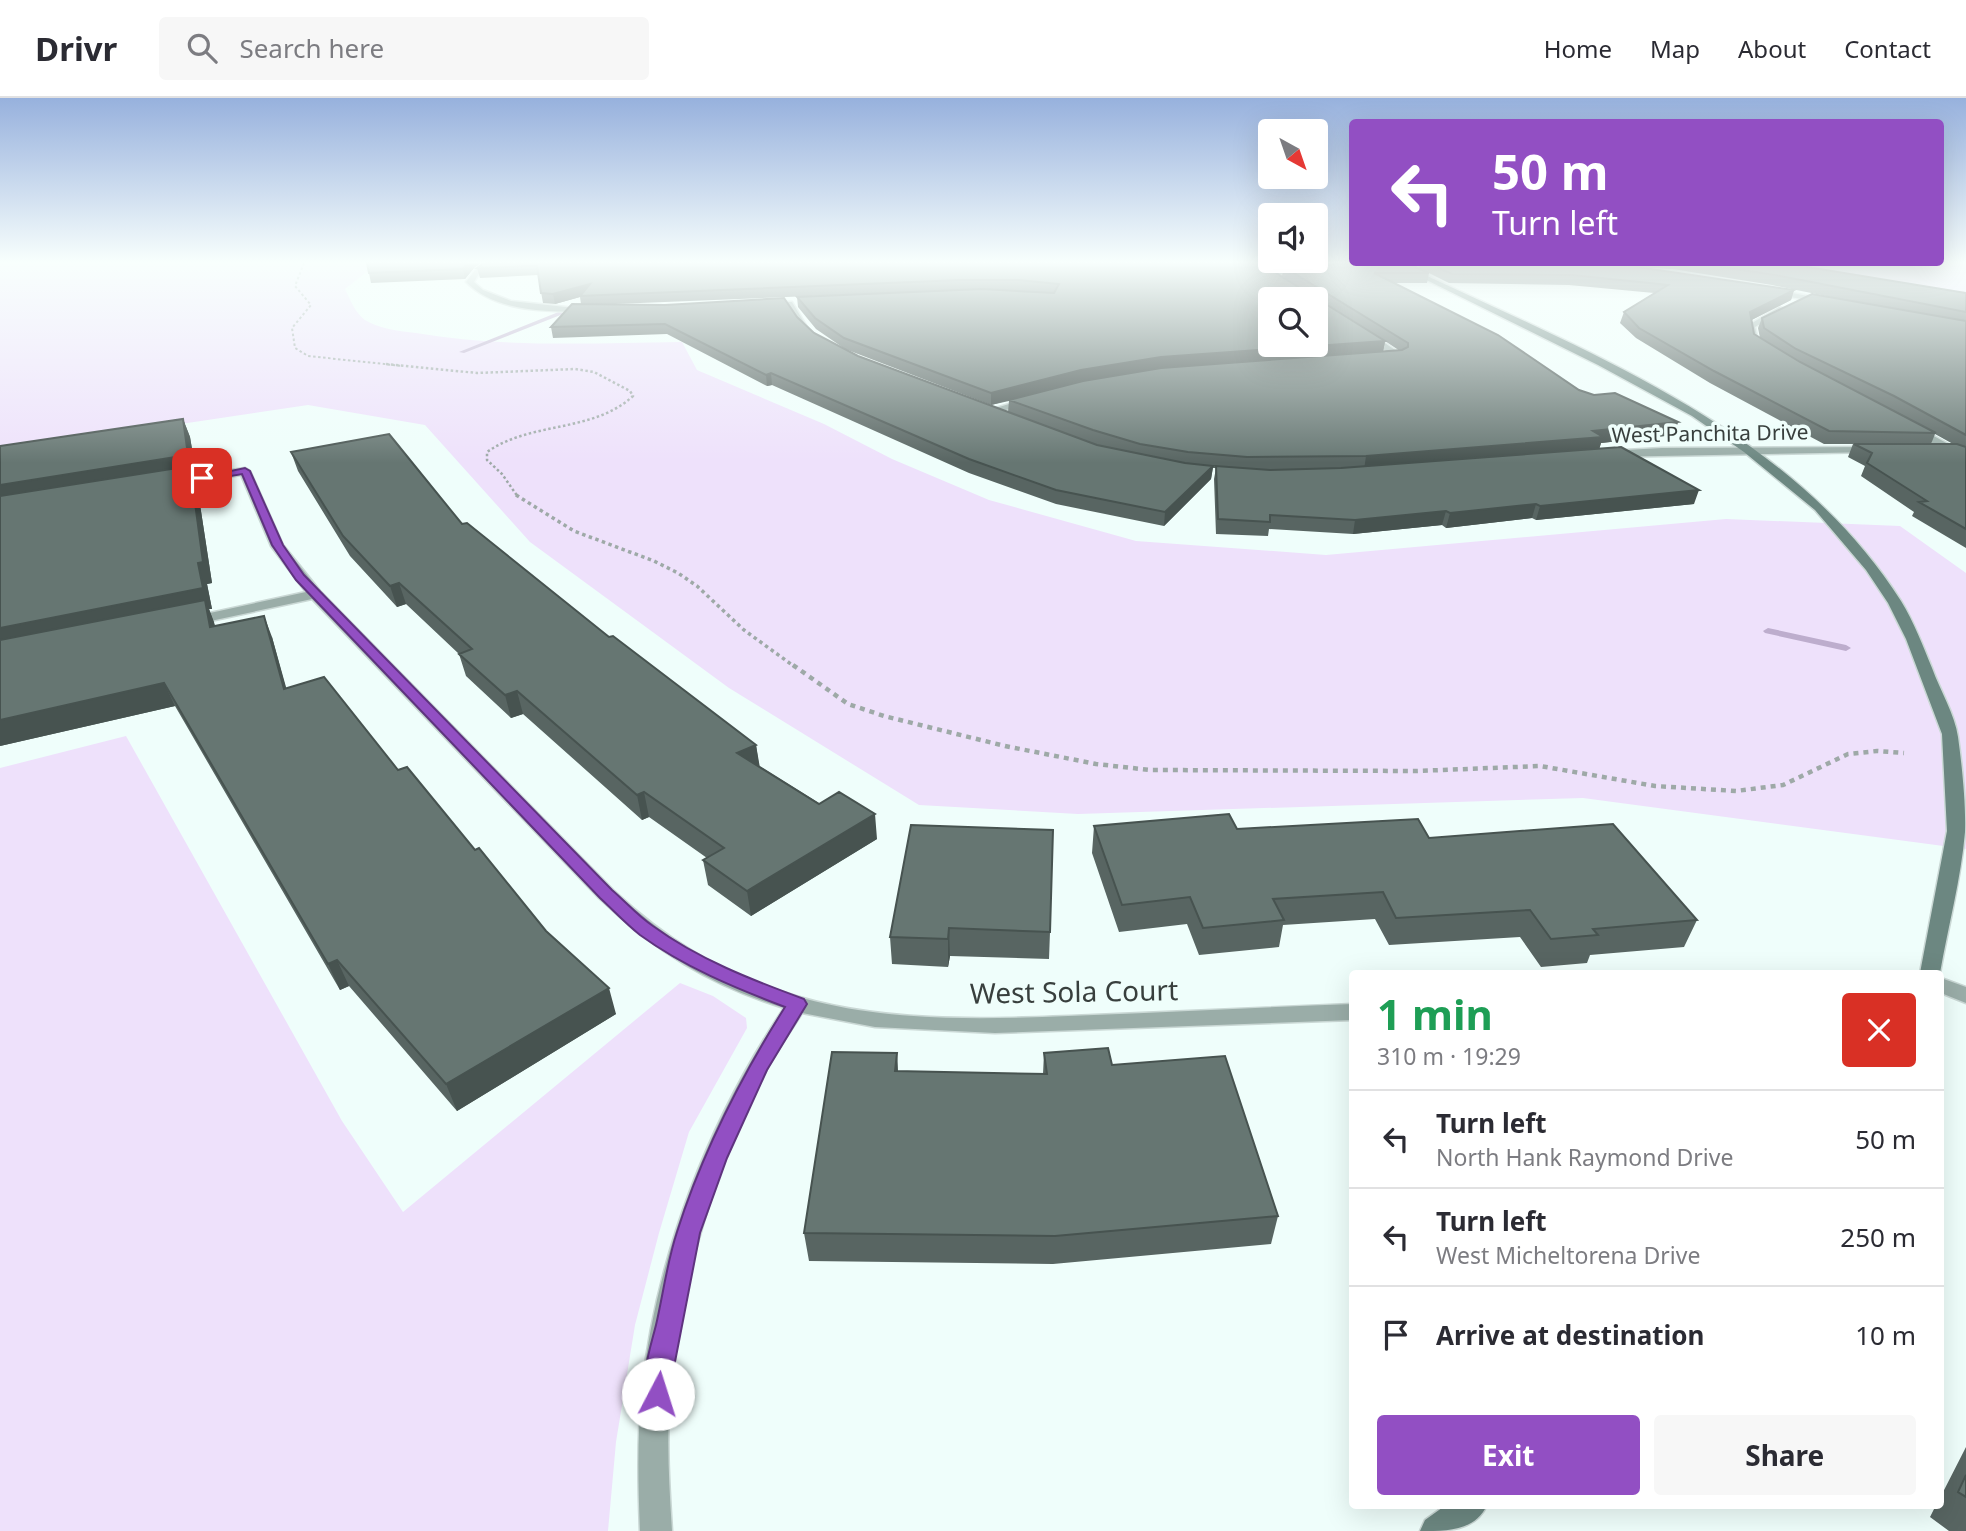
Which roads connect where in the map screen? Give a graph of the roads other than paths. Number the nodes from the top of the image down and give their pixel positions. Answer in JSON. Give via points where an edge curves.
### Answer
{"nodes":[{"id":1,"x":808,"y":330,"type":"edge"},
{"id":2,"x":1359,"y":330,"type":"edge"},
{"id":3,"x":1527,"y":330,"type":"edge"},
{"id":4,"x":1752,"y":330,"type":"edge"},
{"id":5,"x":816,"y":338,"type":"edge"},
{"id":6,"x":1765,"y":349,"type":"edge"},
{"id":7,"x":1386,"y":356,"type":"edge"},
{"id":8,"x":1042,"y":397,"type":"edge"},
{"id":9,"x":978,"y":407,"type":"edge"},
{"id":10,"x":991,"y":411,"type":"junction"},
{"id":11,"x":1004,"y":416,"type":"edge"},
{"id":12,"x":1907,"y":425,"type":"edge"},
{"id":13,"x":1748,"y":450,"type":"junction"},
{"id":14,"x":1886,"y":450,"type":"edge"},
{"id":15,"x":1926,"y":451,"type":"edge"},
{"id":16,"x":1953,"y":451,"type":"junction"},
{"id":17,"x":1588,"y":456,"type":"edge"},
{"id":18,"x":1966,"y":458,"type":"edge"},
{"id":19,"x":162,"y":484,"type":"edge"},
{"id":20,"x":315,"y":594,"type":"junction"},
{"id":21,"x":175,"y":624,"type":"edge"},
{"id":22,"x":1931,"y":970,"type":"edge"},
{"id":23,"x":1944,"y":986,"type":"edge"},
{"id":24,"x":1966,"y":995,"type":"edge"},
{"id":25,"x":797,"y":1004,"type":"junction"},
{"id":26,"x":1349,"y":1012,"type":"edge"},
{"id":27,"x":1466,"y":1509,"type":"edge"},
{"id":28,"x":656,"y":1531,"type":"edge"},
{"id":29,"x":1436,"y":1531,"type":"edge"}],
"edges":[{"from":1,"to":5,"type":"street"},
{"from":2,"to":7,"type":"street","via":[[1399,356]]},
{"from":3,"to":13,"type":"street","via":[[1652,390]]},
{"from":4,"to":6,"type":"street","via":[[1754,341]]},
{"from":8,"to":10,"type":"street"},
{"from":9,"to":10,"type":"street"},
{"from":10,"to":11,"type":"street"},
{"from":12,"to":16,"type":"street"},
{"from":13,"to":14,"type":"street","name":"West Panchita Drive"},
{"from":13,"to":17,"type":"street","name":"West Panchita Drive"},
{"from":13,"to":22,"type":"street","via":[[1819,508],[1871,568],[1913,639],[1950,734],[1956,831]]},
{"from":15,"to":16,"type":"street"},
{"from":16,"to":18,"type":"street"},
{"from":19,"to":20,"type":"street","name":"West Sola Court","via":[[245,471],[277,545]]},
{"from":20,"to":21,"type":"street"},
{"from":20,"to":25,"type":"street","name":"West Sola Court","via":[[646,930],[728,977]]},
{"from":23,"to":24,"type":"street"},
{"from":25,"to":26,"type":"street","name":"West Sola Court","via":[[873,1018],[956,1024]]},
{"from":25,"to":28,"type":"street","via":[[757,1068],[688,1233],[659,1366],[653,1478]]},
{"from":27,"to":29,"type":"street"}]}
